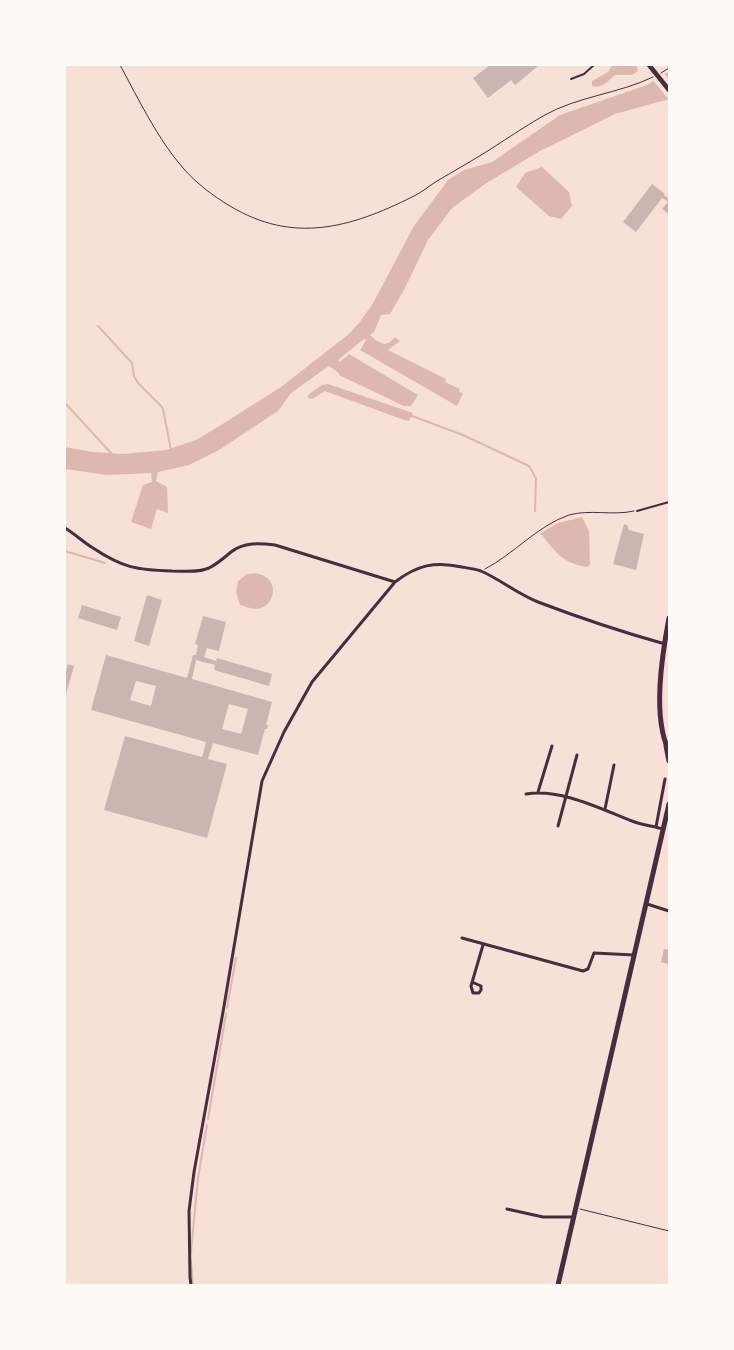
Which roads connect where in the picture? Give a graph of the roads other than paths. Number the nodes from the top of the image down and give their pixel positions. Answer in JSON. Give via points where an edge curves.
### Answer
{"nodes":[{"id":1,"x":594,"y":65,"type":"edge"},
{"id":2,"x":649,"y":65,"type":"edge"},
{"id":3,"x":571,"y":79,"type":"dead end"},
{"id":4,"x":669,"y":90,"type":"edge"},
{"id":5,"x":669,"y":502,"type":"edge"},
{"id":6,"x":637,"y":511,"type":"road end"},
{"id":7,"x":65,"y":528,"type":"edge"},
{"id":8,"x":395,"y":582,"type":"junction"},
{"id":9,"x":669,"y":618,"type":"edge"},
{"id":10,"x":669,"y":634,"type":"edge"},
{"id":11,"x":666,"y":644,"type":"junction"},
{"id":12,"x":552,"y":746,"type":"dead end"},
{"id":13,"x":668,"y":749,"type":"edge"},
{"id":14,"x":577,"y":755,"type":"dead end"},
{"id":15,"x":669,"y":761,"type":"edge"},
{"id":16,"x":614,"y":766,"type":"dead end"},
{"id":17,"x":665,"y":780,"type":"dead end"},
{"id":18,"x":538,"y":792,"type":"junction"},
{"id":19,"x":526,"y":794,"type":"dead end"},
{"id":20,"x":567,"y":798,"type":"junction"},
{"id":21,"x":669,"y":804,"type":"edge"},
{"id":22,"x":605,"y":809,"type":"junction"},
{"id":23,"x":668,"y":812,"type":"edge"},
{"id":24,"x":558,"y":826,"type":"dead end"},
{"id":25,"x":656,"y":827,"type":"junction"},
{"id":26,"x":664,"y":829,"type":"junction"},
{"id":27,"x":647,"y":904,"type":"junction"},
{"id":28,"x":669,"y":911,"type":"edge"},
{"id":29,"x":462,"y":938,"type":"dead end"},
{"id":30,"x":483,"y":945,"type":"junction"},
{"id":31,"x":635,"y":955,"type":"junction"},
{"id":32,"x":472,"y":982,"type":"dead end"},
{"id":33,"x":507,"y":1209,"type":"dead end"},
{"id":34,"x":574,"y":1218,"type":"junction"},
{"id":35,"x":191,"y":1285,"type":"edge"},
{"id":36,"x":558,"y":1285,"type":"edge"}],
"edges":[{"from":1,"to":3,"type":"lane"},
{"from":2,"to":4,"type":"street"},
{"from":5,"to":6,"type":"lane"},
{"from":7,"to":8,"type":"street","via":[[114,561],[145,570],[201,571],[241,546],[264,544]]},
{"from":8,"to":11,"type":"street","via":[[413,570],[435,564],[480,571],[537,602]]},
{"from":8,"to":35,"type":"street","via":[[312,682],[262,781],[194,1172],[189,1211]]},
{"from":9,"to":11,"type":"main road"},
{"from":10,"to":11,"type":"main road"},
{"from":11,"to":13,"type":"main road","via":[[659,696]]},
{"from":12,"to":18,"type":"street"},
{"from":13,"to":15,"type":"main road"},
{"from":14,"to":20,"type":"street"},
{"from":16,"to":22,"type":"street"},
{"from":17,"to":25,"type":"street"},
{"from":18,"to":19,"type":"street"},
{"from":18,"to":20,"type":"street"},
{"from":20,"to":22,"type":"street"},
{"from":20,"to":24,"type":"street"},
{"from":21,"to":23,"type":"main road"},
{"from":22,"to":25,"type":"street","via":[[634,822]]},
{"from":23,"to":26,"type":"main road"},
{"from":25,"to":26,"type":"street"},
{"from":26,"to":27,"type":"main road"},
{"from":27,"to":28,"type":"street"},
{"from":27,"to":31,"type":"main road"},
{"from":29,"to":30,"type":"street"},
{"from":30,"to":31,"type":"street","via":[[584,971],[588,969],[594,953]]},
{"from":30,"to":32,"type":"street"},
{"from":31,"to":34,"type":"main road"},
{"from":33,"to":34,"type":"street","via":[[543,1217]]},
{"from":34,"to":36,"type":"main road"}]}
